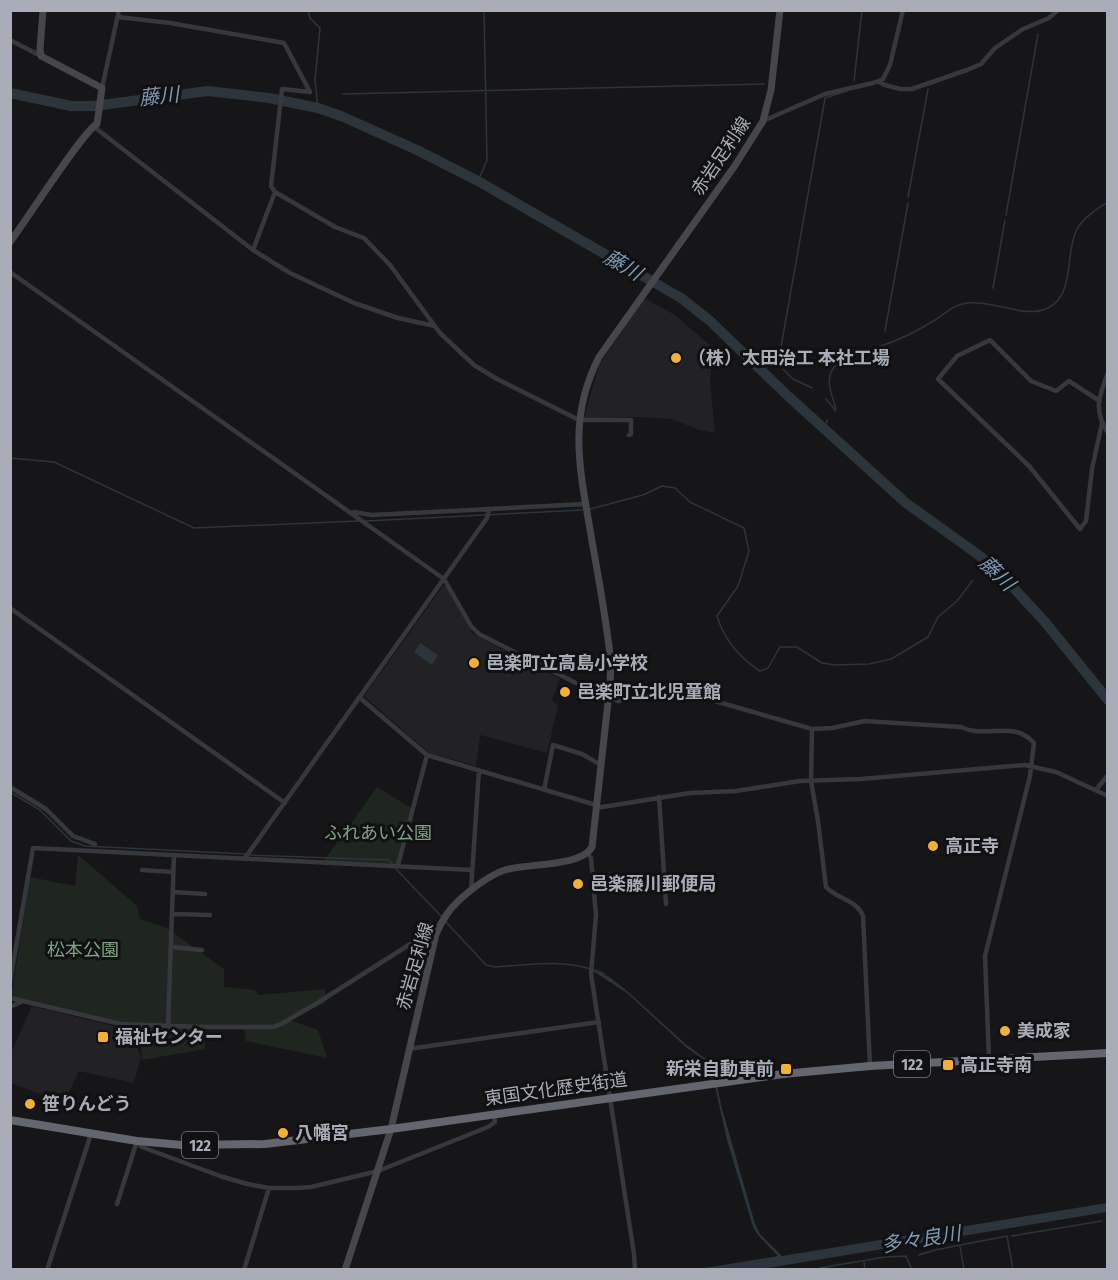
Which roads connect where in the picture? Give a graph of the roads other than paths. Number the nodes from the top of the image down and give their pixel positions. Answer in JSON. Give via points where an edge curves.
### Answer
{"nodes":[{"id":1,"x":43,"y":10,"type":"edge"},
{"id":2,"x":119,"y":10,"type":"edge"},
{"id":3,"x":780,"y":10,"type":"edge"},
{"id":4,"x":903,"y":10,"type":"edge"},
{"id":5,"x":1058,"y":10,"type":"edge"},
{"id":6,"x":118,"y":17,"type":"junction"},
{"id":7,"x":10,"y":40,"type":"edge"},
{"id":8,"x":41,"y":56,"type":"junction"},
{"id":9,"x":879,"y":82,"type":"junction"},
{"id":10,"x":102,"y":88,"type":"junction"},
{"id":11,"x":763,"y":121,"type":"junction"},
{"id":12,"x":93,"y":126,"type":"junction"},
{"id":13,"x":275,"y":192,"type":"junction"},
{"id":14,"x":10,"y":242,"type":"edge"},
{"id":15,"x":253,"y":250,"type":"junction"},
{"id":16,"x":10,"y":272,"type":"edge"},
{"id":17,"x":435,"y":326,"type":"junction"},
{"id":18,"x":1107,"y":373,"type":"edge"},
{"id":19,"x":1098,"y":400,"type":"junction"},
{"id":20,"x":579,"y":420,"type":"junction"},
{"id":21,"x":1102,"y":423,"type":"junction"},
{"id":22,"x":1107,"y":433,"type":"edge"},
{"id":23,"x":629,"y":435,"type":"dead end"},
{"id":24,"x":586,"y":508,"type":"junction"},
{"id":25,"x":489,"y":509,"type":"junction"},
{"id":26,"x":354,"y":513,"type":"junction"},
{"id":27,"x":444,"y":579,"type":"junction"},
{"id":28,"x":10,"y":608,"type":"edge"},
{"id":29,"x":360,"y":698,"type":"junction"},
{"id":30,"x":609,"y":698,"type":"junction"},
{"id":31,"x":812,"y":729,"type":"junction"},
{"id":32,"x":427,"y":755,"type":"junction"},
{"id":33,"x":601,"y":765,"type":"junction"},
{"id":34,"x":1033,"y":765,"type":"junction"},
{"id":35,"x":479,"y":770,"type":"junction"},
{"id":36,"x":1107,"y":775,"type":"edge"},
{"id":37,"x":811,"y":782,"type":"junction"},
{"id":38,"x":10,"y":787,"type":"edge"},
{"id":39,"x":544,"y":790,"type":"junction"},
{"id":40,"x":1096,"y":790,"type":"junction"},
{"id":41,"x":1107,"y":796,"type":"edge"},
{"id":42,"x":659,"y":797,"type":"junction"},
{"id":43,"x":285,"y":803,"type":"junction"},
{"id":44,"x":596,"y":806,"type":"junction"},
{"id":45,"x":95,"y":844,"type":"dead end"},
{"id":46,"x":588,"y":854,"type":"junction"},
{"id":47,"x":174,"y":855,"type":"junction"},
{"id":48,"x":245,"y":858,"type":"junction"},
{"id":49,"x":398,"y":865,"type":"junction"},
{"id":50,"x":142,"y":870,"type":"dead end"},
{"id":51,"x":471,"y":870,"type":"junction"},
{"id":52,"x":173,"y":872,"type":"junction"},
{"id":53,"x":471,"y":891,"type":"junction"},
{"id":54,"x":173,"y":892,"type":"junction"},
{"id":55,"x":205,"y":894,"type":"dead end"},
{"id":56,"x":666,"y":904,"type":"dead end"},
{"id":57,"x":172,"y":914,"type":"junction"},
{"id":58,"x":210,"y":915,"type":"dead end"},
{"id":59,"x":436,"y":934,"type":"junction"},
{"id":60,"x":171,"y":947,"type":"junction"},
{"id":61,"x":202,"y":950,"type":"dead end"},
{"id":62,"x":10,"y":982,"type":"edge"},
{"id":63,"x":10,"y":998,"type":"edge"},
{"id":64,"x":23,"y":1001,"type":"junction"},
{"id":65,"x":10,"y":1007,"type":"edge"},
{"id":66,"x":599,"y":1022,"type":"junction"},
{"id":67,"x":168,"y":1027,"type":"junction"},
{"id":68,"x":408,"y":1049,"type":"junction"},
{"id":69,"x":1107,"y":1053,"type":"edge"},
{"id":70,"x":989,"y":1059,"type":"junction"},
{"id":71,"x":870,"y":1066,"type":"junction"},
{"id":72,"x":610,"y":1098,"type":"junction"},
{"id":73,"x":494,"y":1114,"type":"junction"},
{"id":74,"x":10,"y":1120,"type":"edge"},
{"id":75,"x":391,"y":1129,"type":"junction"},
{"id":76,"x":90,"y":1134,"type":"junction"},
{"id":77,"x":137,"y":1141,"type":"junction"},
{"id":78,"x":378,"y":1171,"type":"junction"},
{"id":79,"x":269,"y":1188,"type":"junction"},
{"id":80,"x":117,"y":1204,"type":"dead end"},
{"id":81,"x":47,"y":1269,"type":"edge"},
{"id":82,"x":243,"y":1269,"type":"edge"},
{"id":83,"x":345,"y":1269,"type":"edge"},
{"id":84,"x":635,"y":1269,"type":"edge"}],
"edges":[{"from":1,"to":8,"type":"main road"},
{"from":2,"to":6,"type":"street"},
{"from":3,"to":11,"type":"main road","name":"赤岩足利線","via":[[771,90]]},
{"from":4,"to":9,"type":"street","via":[[890,65]]},
{"from":5,"to":9,"type":"street","via":[[1023,29],[995,48],[981,64],[967,70],[912,89]]},
{"from":6,"to":10,"type":"street"},
{"from":6,"to":13,"type":"street","via":[[284,43],[310,92],[282,89],[271,186]]},
{"from":7,"to":8,"type":"street"},
{"from":8,"to":10,"type":"main road"},
{"from":9,"to":11,"type":"street","via":[[825,94]]},
{"from":10,"to":12,"type":"main road","via":[[97,124]]},
{"from":11,"to":20,"type":"main road","name":"赤岩足利線","via":[[598,357],[587,381]]},
{"from":12,"to":14,"type":"main road"},
{"from":12,"to":15,"type":"street"},
{"from":13,"to":15,"type":"street"},
{"from":13,"to":17,"type":"street","via":[[364,238],[390,265]]},
{"from":15,"to":17,"type":"street","via":[[336,297]]},
{"from":16,"to":26,"type":"street"},
{"from":17,"to":20,"type":"street","via":[[474,365]]},
{"from":18,"to":19,"type":"street"},
{"from":19,"to":21,"type":"street"},
{"from":19,"to":21,"type":"street","via":[[1069,381],[1056,391],[1031,381],[990,340],[957,356],[938,379],[1029,466],[1080,529],[1086,521]]},
{"from":20,"to":23,"type":"street","via":[[631,420]]},
{"from":20,"to":24,"type":"main road","via":[[578,452]]},
{"from":21,"to":22,"type":"street"},
{"from":24,"to":25,"type":"street"},
{"from":24,"to":30,"type":"main road","via":[[610,654]]},
{"from":25,"to":26,"type":"street"},
{"from":25,"to":27,"type":"street","via":[[487,518]]},
{"from":26,"to":27,"type":"street"},
{"from":27,"to":29,"type":"street"},
{"from":27,"to":30,"type":"street","via":[[479,634]]},
{"from":28,"to":43,"type":"street"},
{"from":29,"to":32,"type":"street"},
{"from":29,"to":43,"type":"street"},
{"from":30,"to":31,"type":"street","via":[[618,701],[687,693]]},
{"from":30,"to":33,"type":"main road"},
{"from":31,"to":34,"type":"street","via":[[865,721],[975,731],[1006,729],[1017,731],[1034,743]]},
{"from":31,"to":37,"type":"street"},
{"from":32,"to":35,"type":"street"},
{"from":32,"to":49,"type":"street"},
{"from":33,"to":39,"type":"street","via":[[553,745]]},
{"from":33,"to":44,"type":"main road"},
{"from":34,"to":37,"type":"street"},
{"from":34,"to":40,"type":"street"},
{"from":34,"to":70,"type":"street","via":[[985,956]]},
{"from":35,"to":39,"type":"street"},
{"from":35,"to":51,"type":"street"},
{"from":36,"to":40,"type":"street"},
{"from":37,"to":42,"type":"street"},
{"from":37,"to":71,"type":"street","via":[[826,886],[856,905],[863,916]]},
{"from":38,"to":45,"type":"street","via":[[46,809],[78,839]]},
{"from":39,"to":44,"type":"street"},
{"from":40,"to":41,"type":"street"},
{"from":42,"to":44,"type":"street"},
{"from":42,"to":56,"type":"street"},
{"from":43,"to":48,"type":"street"},
{"from":44,"to":46,"type":"main road","via":[[594,839]]},
{"from":46,"to":53,"type":"main road","name":"赤岩足利線","via":[[575,860],[505,870]]},
{"from":46,"to":66,"type":"street","via":[[596,915],[591,964]]},
{"from":47,"to":48,"type":"street"},
{"from":47,"to":52,"type":"street"},
{"from":47,"to":62,"type":"street","via":[[33,848]]},
{"from":48,"to":49,"type":"street"},
{"from":49,"to":51,"type":"street"},
{"from":50,"to":52,"type":"street"},
{"from":51,"to":53,"type":"street"},
{"from":52,"to":54,"type":"street"},
{"from":53,"to":59,"type":"main road","name":"赤岩足利線","via":[[448,912]]},
{"from":54,"to":55,"type":"street"},
{"from":54,"to":57,"type":"street"},
{"from":57,"to":58,"type":"street"},
{"from":57,"to":60,"type":"street"},
{"from":59,"to":67,"type":"street","via":[[423,936],[273,1027]]},
{"from":59,"to":68,"type":"main road","name":"赤岩足利線"},
{"from":60,"to":61,"type":"street"},
{"from":60,"to":67,"type":"street"},
{"from":63,"to":64,"type":"street"},
{"from":64,"to":65,"type":"street"},
{"from":64,"to":67,"type":"street","via":[[121,1024]]},
{"from":66,"to":68,"type":"street"},
{"from":66,"to":72,"type":"street"},
{"from":68,"to":75,"type":"main road","name":"赤岩足利線"},
{"from":69,"to":70,"type":"highway","name":"東国文化歴史街道","number":"122"},
{"from":70,"to":71,"type":"highway","name":"東国文化歴史街道","number":"122"},
{"from":71,"to":72,"type":"highway","name":"東国文化歴史街道","number":"122","via":[[771,1075]]},
{"from":72,"to":73,"type":"highway","name":"東国文化歴史街道","number":"122"},
{"from":72,"to":84,"type":"street"},
{"from":73,"to":75,"type":"highway","name":"東国文化歴史街道","number":"122"},
{"from":73,"to":78,"type":"street","via":[[495,1122],[488,1127]]},
{"from":74,"to":76,"type":"highway","name":"東国文化歴史街道","number":"122"},
{"from":75,"to":77,"type":"highway","name":"東国文化歴史街道","number":"122","via":[[265,1144]]},
{"from":75,"to":78,"type":"main road","name":"赤岩足利線"},
{"from":76,"to":77,"type":"highway","name":"東国文化歴史街道","number":"122"},
{"from":76,"to":81,"type":"street"},
{"from":77,"to":79,"type":"street","via":[[142,1147],[220,1176]]},
{"from":77,"to":80,"type":"street"},
{"from":78,"to":79,"type":"street","via":[[311,1187]]},
{"from":78,"to":83,"type":"main road","name":"赤岩足利線"},
{"from":79,"to":82,"type":"street"}]}
